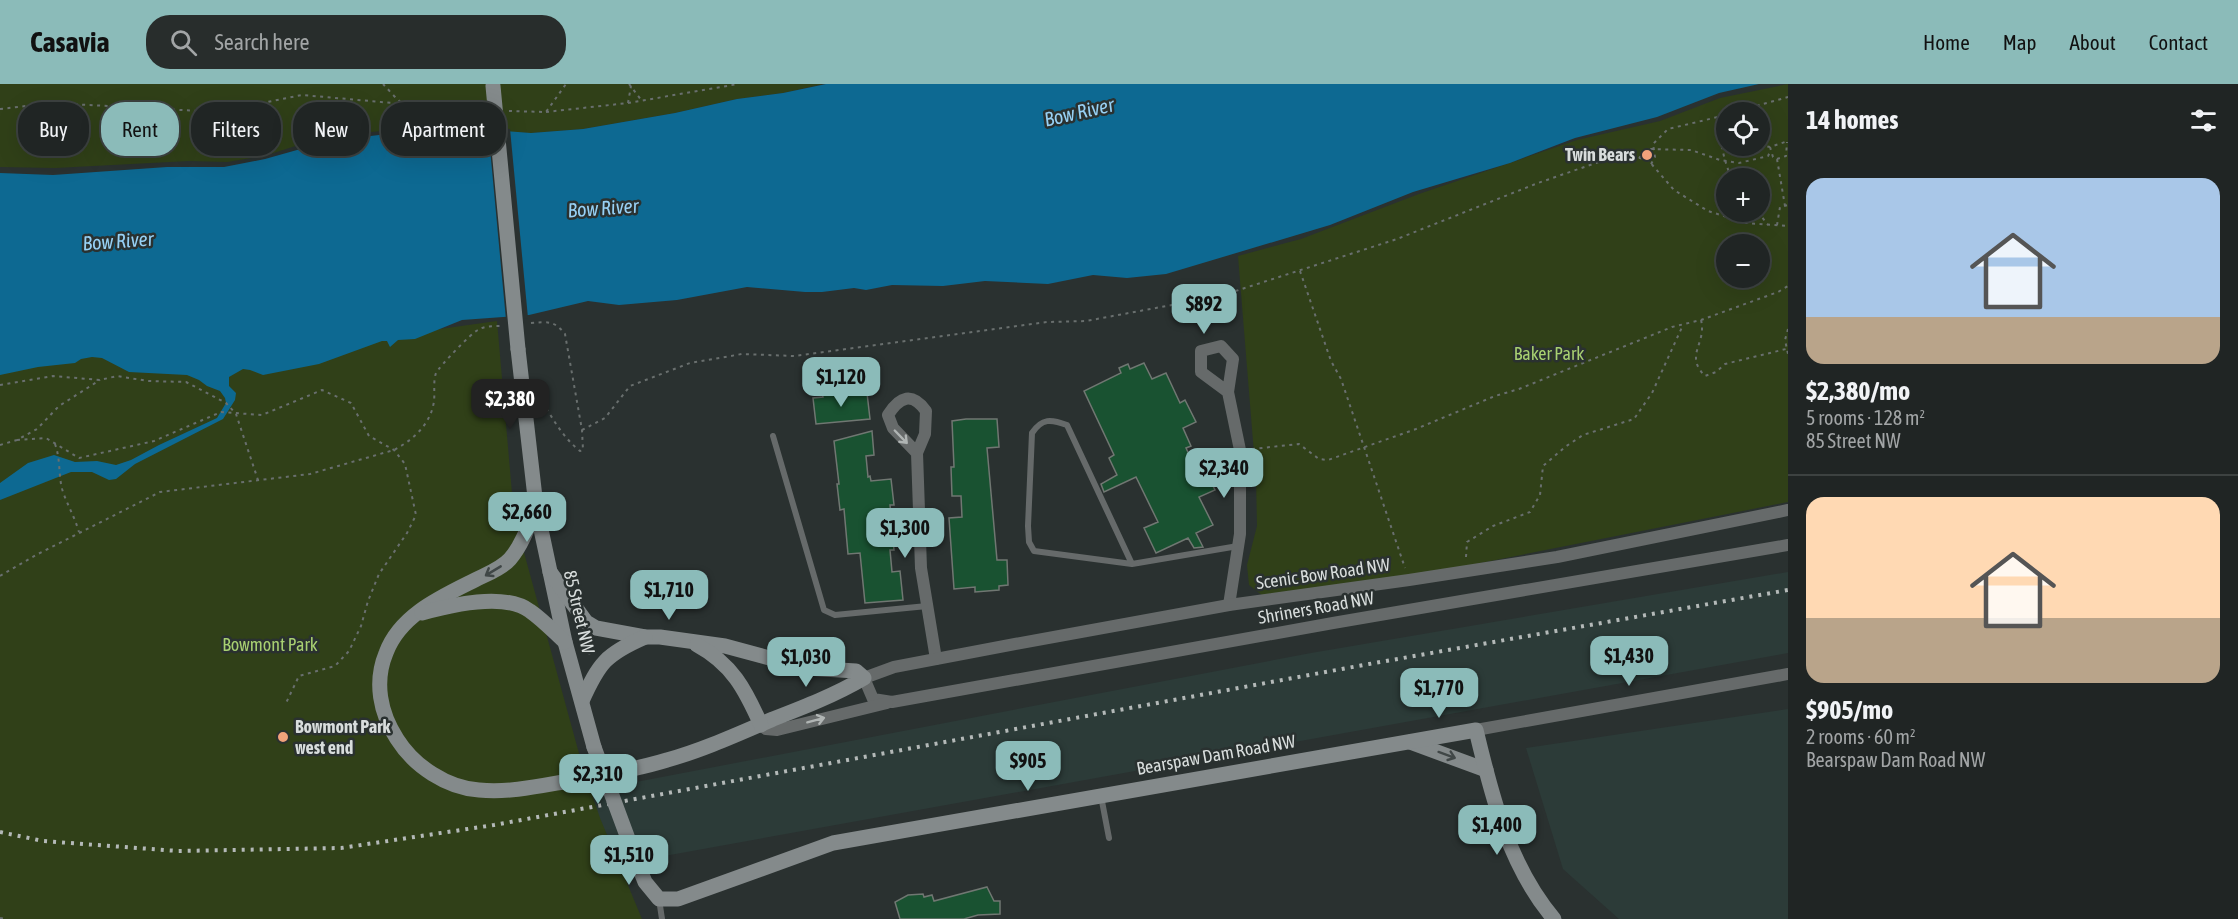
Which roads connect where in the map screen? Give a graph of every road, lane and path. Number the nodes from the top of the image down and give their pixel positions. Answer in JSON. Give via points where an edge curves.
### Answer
{"nodes":[{"id":1,"x":383,"y":84,"type":"edge"},
{"id":2,"x":566,"y":84,"type":"edge"},
{"id":3,"x":738,"y":84,"type":"edge"},
{"id":4,"x":493,"y":85,"type":"edge"},
{"id":5,"x":630,"y":85,"type":"edge"},
{"id":6,"x":1788,"y":97,"type":"edge"},
{"id":7,"x":642,"y":101,"type":"junction"},
{"id":8,"x":381,"y":102,"type":"edge"},
{"id":9,"x":402,"y":102,"type":"edge"},
{"id":10,"x":1770,"y":102,"type":"edge"},
{"id":11,"x":628,"y":104,"type":"junction"},
{"id":12,"x":0,"y":109,"type":"edge"},
{"id":13,"x":508,"y":111,"type":"dead end"},
{"id":14,"x":546,"y":112,"type":"junction"},
{"id":15,"x":1716,"y":118,"type":"edge"},
{"id":16,"x":1787,"y":142,"type":"edge"},
{"id":17,"x":1770,"y":147,"type":"edge"},
{"id":18,"x":1653,"y":150,"type":"junction"},
{"id":19,"x":1787,"y":151,"type":"edge"},
{"id":20,"x":1770,"y":152,"type":"edge"},
{"id":21,"x":1725,"y":156,"type":"edge"},
{"id":22,"x":1768,"y":156,"type":"edge"},
{"id":23,"x":1639,"y":158,"type":"junction"},
{"id":24,"x":1776,"y":159,"type":"junction"},
{"id":25,"x":1725,"y":161,"type":"junction"},
{"id":26,"x":1651,"y":164,"type":"junction"},
{"id":27,"x":1727,"y":168,"type":"edge"},
{"id":28,"x":1787,"y":206,"type":"edge"},
{"id":29,"x":1766,"y":222,"type":"edge"},
{"id":30,"x":1768,"y":225,"type":"junction"},
{"id":31,"x":1777,"y":225,"type":"junction"},
{"id":32,"x":1788,"y":227,"type":"edge"},
{"id":33,"x":1300,"y":271,"type":"junction"},
{"id":34,"x":1788,"y":286,"type":"edge"},
{"id":35,"x":1701,"y":320,"type":"junction"},
{"id":36,"x":529,"y":323,"type":"dead end"},
{"id":37,"x":507,"y":325,"type":"dead end"},
{"id":38,"x":1683,"y":325,"type":"junction"},
{"id":39,"x":1788,"y":329,"type":"edge"},
{"id":40,"x":1786,"y":349,"type":"junction"},
{"id":41,"x":1788,"y":354,"type":"edge"},
{"id":42,"x":100,"y":380,"type":"junction"},
{"id":43,"x":0,"y":385,"type":"edge"},
{"id":44,"x":1228,"y":392,"type":"dead end"},
{"id":45,"x":536,"y":400,"type":"dead end"},
{"id":46,"x":236,"y":414,"type":"junction"},
{"id":47,"x":582,"y":430,"type":"junction"},
{"id":48,"x":773,"y":436,"type":"dead end"},
{"id":49,"x":17,"y":440,"type":"junction"},
{"id":50,"x":55,"y":443,"type":"junction"},
{"id":51,"x":0,"y":445,"type":"edge"},
{"id":52,"x":1364,"y":447,"type":"junction"},
{"id":53,"x":394,"y":450,"type":"junction"},
{"id":54,"x":1240,"y":450,"type":"junction"},
{"id":55,"x":917,"y":453,"type":"dead end"},
{"id":56,"x":258,"y":480,"type":"junction"},
{"id":57,"x":536,"y":506,"type":"junction"},
{"id":58,"x":1788,"y":510,"type":"edge"},
{"id":59,"x":79,"y":532,"type":"junction"},
{"id":60,"x":1788,"y":545,"type":"edge"},
{"id":61,"x":1238,"y":546,"type":"junction"},
{"id":62,"x":1132,"y":564,"type":"junction"},
{"id":63,"x":550,"y":572,"type":"junction"},
{"id":64,"x":1464,"y":572,"type":"junction"},
{"id":65,"x":0,"y":576,"type":"edge"},
{"id":66,"x":1409,"y":580,"type":"junction"},
{"id":67,"x":1229,"y":605,"type":"junction"},
{"id":68,"x":927,"y":606,"type":"junction"},
{"id":69,"x":416,"y":614,"type":"junction"},
{"id":70,"x":580,"y":630,"type":"dead end"},
{"id":71,"x":645,"y":637,"type":"junction"},
{"id":72,"x":690,"y":641,"type":"junction"},
{"id":73,"x":565,"y":642,"type":"junction"},
{"id":74,"x":936,"y":659,"type":"junction"},
{"id":75,"x":594,"y":663,"type":"dead end"},
{"id":76,"x":1788,"y":674,"type":"edge"},
{"id":77,"x":864,"y":678,"type":"junction"},
{"id":78,"x":582,"y":701,"type":"junction"},
{"id":79,"x":892,"y":702,"type":"junction"},
{"id":80,"x":286,"y":704,"type":"dead end"},
{"id":81,"x":761,"y":724,"type":"junction"},
{"id":82,"x":1476,"y":730,"type":"junction"},
{"id":83,"x":1407,"y":741,"type":"junction"},
{"id":84,"x":1486,"y":770,"type":"junction"},
{"id":85,"x":1101,"y":796,"type":"junction"},
{"id":86,"x":1108,"y":838,"type":"dead end"},
{"id":87,"x":659,"y":899,"type":"junction"},
{"id":88,"x":0,"y":918,"type":"edge"},
{"id":89,"x":5,"y":919,"type":"edge"},
{"id":90,"x":662,"y":919,"type":"edge"},
{"id":91,"x":1554,"y":919,"type":"edge"}],
"edges":[{"from":1,"to":9,"type":"path"},
{"from":2,"to":14,"type":"path"},
{"from":3,"to":7,"type":"path"},
{"from":4,"to":57,"type":"street","name":"85 Street NW","bridge":true},
{"from":5,"to":7,"type":"path"},
{"from":5,"to":11,"type":"path"},
{"from":6,"to":10,"type":"path"},
{"from":7,"to":11,"type":"path"},
{"from":8,"to":12,"type":"path","via":[[302,95],[218,112],[52,103]]},
{"from":11,"to":14,"type":"path"},
{"from":13,"to":14,"type":"path"},
{"from":15,"to":18,"type":"path","via":[[1668,129],[1653,144]]},
{"from":16,"to":17,"type":"path"},
{"from":16,"to":19,"type":"path"},
{"from":18,"to":23,"type":"path","via":[[1648,148]]},
{"from":18,"to":25,"type":"path","via":[[1691,150]]},
{"from":18,"to":26,"type":"path"},
{"from":19,"to":24,"type":"path"},
{"from":20,"to":24,"type":"path"},
{"from":21,"to":25,"type":"path"},
{"from":22,"to":25,"type":"path","via":[[1739,163]]},
{"from":23,"to":26,"type":"path"},
{"from":23,"to":33,"type":"path","via":[[1622,154],[1397,239]]},
{"from":24,"to":28,"type":"path"},
{"from":25,"to":27,"type":"path"},
{"from":26,"to":30,"type":"path","via":[[1674,190],[1708,211],[1746,223]]},
{"from":28,"to":31,"type":"path","via":[[1780,207]]},
{"from":29,"to":30,"type":"path"},
{"from":30,"to":31,"type":"path"},
{"from":31,"to":32,"type":"path"},
{"from":33,"to":47,"type":"path","via":[[1220,296],[1086,321],[1047,322],[794,357],[742,354],[690,363],[630,386],[605,418]]},
{"from":33,"to":52,"type":"path"},
{"from":34,"to":35,"type":"path"},
{"from":35,"to":38,"type":"path"},
{"from":35,"to":40,"type":"path","via":[[1704,331],[1696,354],[1697,368],[1705,376],[1725,364]]},
{"from":36,"to":47,"type":"path","via":[[553,323],[565,334]]},
{"from":37,"to":53,"type":"path","via":[[480,328],[471,334],[436,373],[434,403],[420,432]]},
{"from":38,"to":52,"type":"path"},
{"from":38,"to":64,"type":"path","via":[[1652,393],[1634,419],[1583,435],[1543,466],[1540,495],[1530,512],[1493,526],[1467,543]]},
{"from":39,"to":40,"type":"path"},
{"from":40,"to":41,"type":"path"},
{"from":42,"to":43,"type":"path","via":[[52,376]]},
{"from":42,"to":46,"type":"path","via":[[117,376],[186,382],[226,403]]},
{"from":42,"to":49,"type":"path"},
{"from":44,"to":54,"type":"street"},
{"from":45,"to":47,"type":"path","via":[[536,391],[559,428],[580,451]]},
{"from":46,"to":50,"type":"path","via":[[221,412],[154,441],[79,458]]},
{"from":46,"to":53,"type":"path","via":[[262,415],[322,390],[351,403],[369,436]]},
{"from":46,"to":56,"type":"path"},
{"from":48,"to":68,"type":"lane","via":[[824,610],[835,615]]},
{"from":49,"to":50,"type":"path","via":[[46,438]]},
{"from":49,"to":51,"type":"path"},
{"from":50,"to":59,"type":"path","via":[[62,490]]},
{"from":52,"to":54,"type":"path","via":[[1328,460],[1319,459],[1299,444]]},
{"from":52,"to":66,"type":"path"},
{"from":53,"to":56,"type":"path","via":[[310,474]]},
{"from":53,"to":80,"type":"path","via":[[405,464],[416,515],[379,574],[349,651],[335,666],[299,676]]},
{"from":54,"to":61,"type":"street"},
{"from":55,"to":68,"type":"street","via":[[921,568]]},
{"from":56,"to":59,"type":"path","via":[[160,492]]},
{"from":57,"to":63,"type":"street","name":"85 Street NW"},
{"from":57,"to":69,"type":"street","one_way":true,"via":[[509,559]]},
{"from":58,"to":64,"type":"street","name":"Scenic Bow Road NW"},
{"from":59,"to":65,"type":"path"},
{"from":60,"to":79,"type":"street","name":"Shriners Road NW"},
{"from":61,"to":62,"type":"lane"},
{"from":61,"to":67,"type":"street"},
{"from":62,"to":62,"type":"lane","via":[[1034,551],[1028,526],[1032,434],[1038,424],[1052,420],[1067,425]]},
{"from":63,"to":71,"type":"street","via":[[586,622],[614,633]]},
{"from":63,"to":73,"type":"street","name":"85 Street NW"},
{"from":64,"to":66,"type":"street","name":"Scenic Bow Road NW"},
{"from":66,"to":67,"type":"street","name":"Scenic Bow Road NW"},
{"from":67,"to":74,"type":"street","name":"Scenic Bow Road NW"},
{"from":68,"to":74,"type":"street"},
{"from":69,"to":73,"type":"street","via":[[466,603],[506,602],[529,610]]},
{"from":69,"to":81,"type":"street","via":[[395,635],[385,654],[379,682],[382,705],[392,732],[413,759],[459,787],[507,790],[628,770],[668,760]]},
{"from":70,"to":75,"type":"path"},
{"from":71,"to":72,"type":"street"},
{"from":71,"to":78,"type":"street","via":[[625,646],[598,667]]},
{"from":72,"to":77,"type":"street","via":[[725,646],[806,668],[856,671]]},
{"from":72,"to":81,"type":"street","via":[[713,654],[732,672]]},
{"from":73,"to":78,"type":"street","name":"85 Street NW"},
{"from":74,"to":77,"type":"street","name":"Scenic Bow Road NW"},
{"from":76,"to":82,"type":"street","name":"Bearspaw Dam Road NW"},
{"from":77,"to":79,"type":"street","via":[[873,699]]},
{"from":77,"to":81,"type":"street"},
{"from":78,"to":87,"type":"street","name":"85 Street NW","bridge":true,"via":[[594,747],[633,852],[645,882]]},
{"from":81,"to":79,"type":"street","name":"Shriners Road NW","one_way":true,"via":[[777,730]]},
{"from":82,"to":83,"type":"street","name":"Bearspaw Dam Road NW"},
{"from":82,"to":84,"type":"street"},
{"from":83,"to":84,"type":"street","one_way":true},
{"from":83,"to":85,"type":"street","name":"Bearspaw Dam Road NW"},
{"from":84,"to":91,"type":"street","via":[[1518,864]]},
{"from":85,"to":86,"type":"lane"},
{"from":85,"to":87,"type":"street","name":"Bearspaw Dam Road NW","via":[[833,843],[695,894]]},
{"from":87,"to":90,"type":"lane","name":"85 Street NW"},
{"from":88,"to":89,"type":"path"}]}
